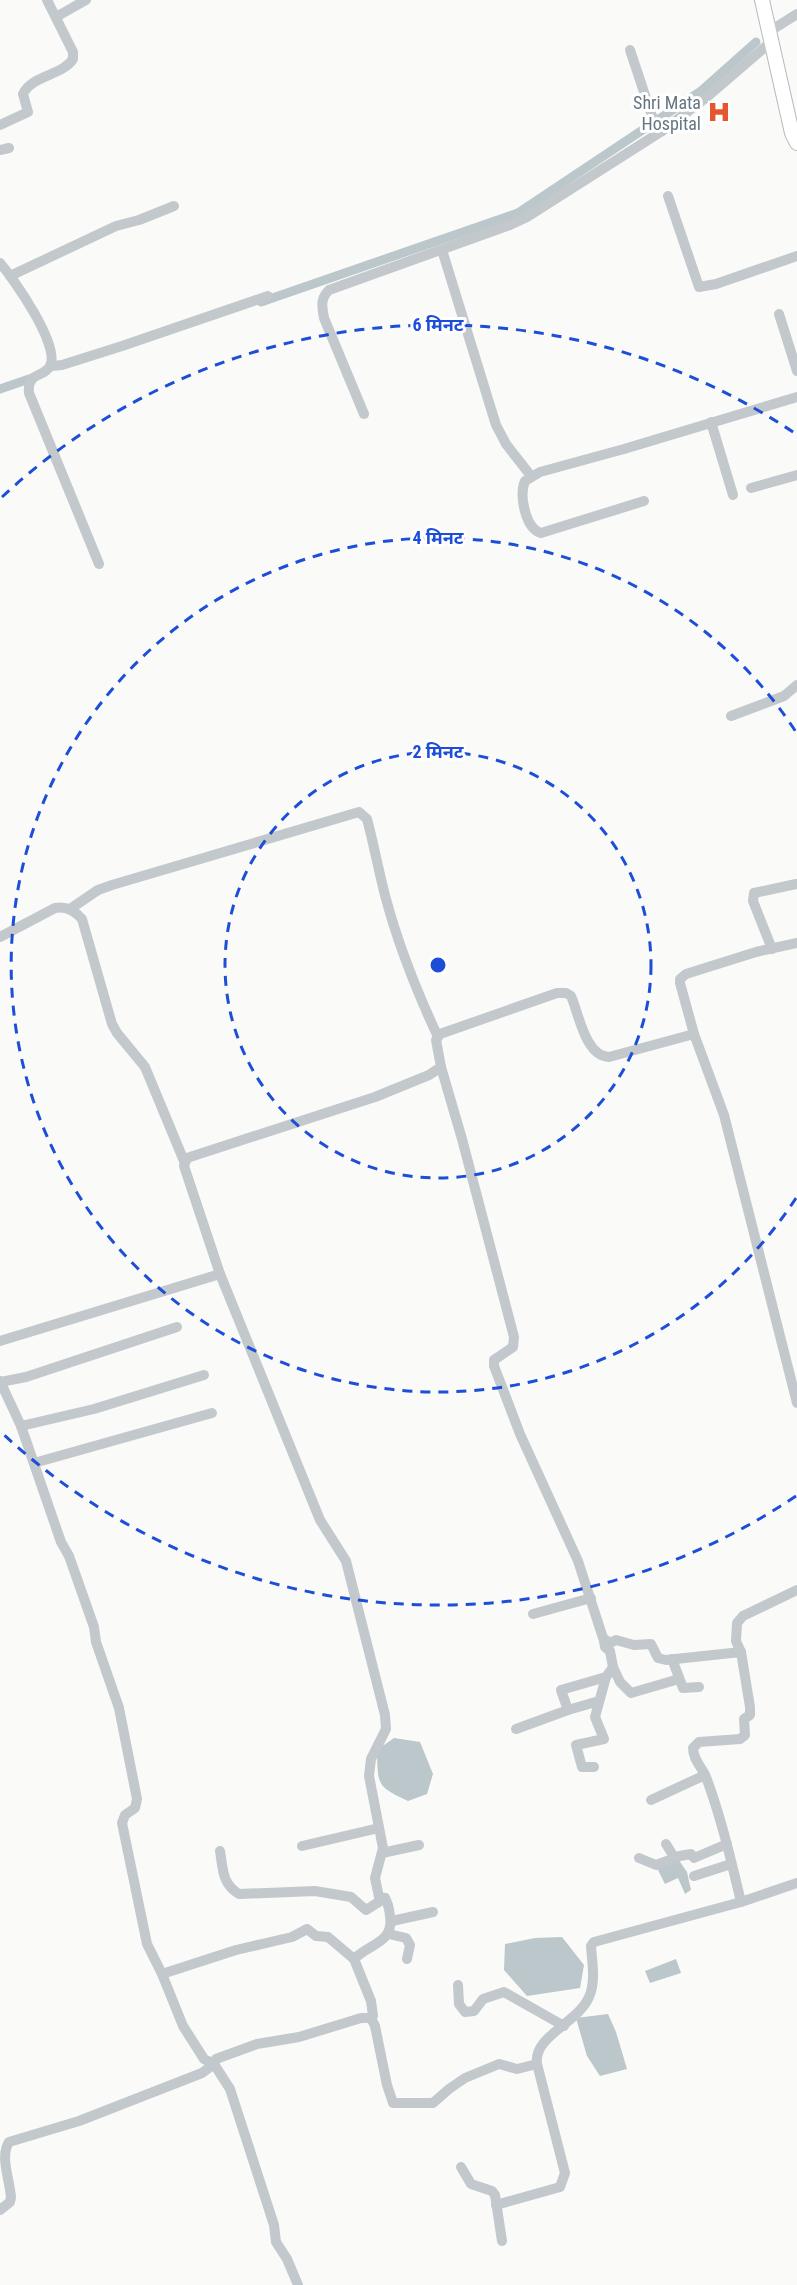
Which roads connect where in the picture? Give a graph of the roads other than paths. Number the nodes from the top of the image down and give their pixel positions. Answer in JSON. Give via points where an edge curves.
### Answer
{"nodes":[{"id":1,"x":47,"y":0,"type":"edge"},
{"id":2,"x":86,"y":0,"type":"edge"},
{"id":3,"x":762,"y":0,"type":"edge"},
{"id":4,"x":797,"y":14,"type":"edge"},
{"id":5,"x":56,"y":17,"type":"junction"},
{"id":6,"x":771,"y":36,"type":"junction"},
{"id":7,"x":630,"y":50,"type":"dead end"},
{"id":8,"x":0,"y":126,"type":"edge"},
{"id":9,"x":659,"y":126,"type":"junction"},
{"id":10,"x":797,"y":143,"type":"edge"},
{"id":11,"x":668,"y":196,"type":"dead end"},
{"id":12,"x":174,"y":206,"type":"dead end"},
{"id":13,"x":442,"y":250,"type":"junction"},
{"id":14,"x":797,"y":256,"type":"edge"},
{"id":15,"x":0,"y":263,"type":"edge"},
{"id":16,"x":10,"y":276,"type":"junction"},
{"id":17,"x":268,"y":296,"type":"dead end"},
{"id":18,"x":779,"y":314,"type":"dead end"},
{"id":19,"x":51,"y":366,"type":"junction"},
{"id":20,"x":797,"y":371,"type":"edge"},
{"id":21,"x":797,"y":397,"type":"edge"},
{"id":22,"x":364,"y":414,"type":"dead end"},
{"id":23,"x":711,"y":422,"type":"junction"},
{"id":24,"x":797,"y":475,"type":"edge"},
{"id":25,"x":531,"y":476,"type":"junction"},
{"id":26,"x":751,"y":488,"type":"dead end"},
{"id":27,"x":733,"y":495,"type":"dead end"},
{"id":28,"x":644,"y":501,"type":"dead end"},
{"id":29,"x":99,"y":564,"type":"dead end"},
{"id":30,"x":797,"y":685,"type":"edge"},
{"id":31,"x":731,"y":716,"type":"dead end"},
{"id":32,"x":796,"y":884,"type":"edge"},
{"id":33,"x":70,"y":909,"type":"junction"},
{"id":34,"x":0,"y":937,"type":"edge"},
{"id":35,"x":797,"y":943,"type":"edge"},
{"id":36,"x":772,"y":949,"type":"junction"},
{"id":37,"x":694,"y":1034,"type":"junction"},
{"id":38,"x":438,"y":1037,"type":"junction"},
{"id":39,"x":441,"y":1067,"type":"junction"},
{"id":40,"x":184,"y":1161,"type":"junction"},
{"id":41,"x":220,"y":1274,"type":"junction"},
{"id":42,"x":177,"y":1327,"type":"dead end"},
{"id":43,"x":0,"y":1341,"type":"edge"},
{"id":44,"x":204,"y":1375,"type":"dead end"},
{"id":45,"x":0,"y":1381,"type":"edge"},
{"id":46,"x":797,"y":1403,"type":"edge"},
{"id":47,"x":212,"y":1413,"type":"dead end"},
{"id":48,"x":21,"y":1426,"type":"junction"},
{"id":49,"x":34,"y":1463,"type":"junction"},
{"id":50,"x":797,"y":1590,"type":"edge"},
{"id":51,"x":591,"y":1598,"type":"junction"},
{"id":52,"x":533,"y":1614,"type":"dead end"},
{"id":53,"x":604,"y":1641,"type":"junction"},
{"id":54,"x":741,"y":1652,"type":"junction"},
{"id":55,"x":672,"y":1659,"type":"junction"},
{"id":56,"x":614,"y":1667,"type":"junction"},
{"id":57,"x":606,"y":1677,"type":"junction"},
{"id":58,"x":679,"y":1679,"type":"junction"},
{"id":59,"x":699,"y":1687,"type":"dead end"},
{"id":60,"x":599,"y":1701,"type":"junction"},
{"id":61,"x":568,"y":1710,"type":"junction"},
{"id":62,"x":516,"y":1728,"type":"dead end"},
{"id":63,"x":594,"y":1767,"type":"dead end"},
{"id":64,"x":705,"y":1775,"type":"junction"},
{"id":65,"x":651,"y":1800,"type":"dead end"},
{"id":66,"x":379,"y":1828,"type":"junction"},
{"id":67,"x":666,"y":1844,"type":"dead end"},
{"id":68,"x":727,"y":1844,"type":"junction"},
{"id":69,"x":419,"y":1845,"type":"dead end"},
{"id":70,"x":302,"y":1846,"type":"dead end"},
{"id":71,"x":220,"y":1851,"type":"dead end"},
{"id":72,"x":382,"y":1852,"type":"junction"},
{"id":73,"x":678,"y":1857,"type":"junction"},
{"id":74,"x":639,"y":1858,"type":"dead end"},
{"id":75,"x":731,"y":1863,"type":"junction"},
{"id":76,"x":694,"y":1876,"type":"dead end"},
{"id":77,"x":797,"y":1883,"type":"edge"},
{"id":78,"x":385,"y":1898,"type":"junction"},
{"id":79,"x":741,"y":1902,"type":"junction"},
{"id":80,"x":433,"y":1912,"type":"dead end"},
{"id":81,"x":392,"y":1921,"type":"junction"},
{"id":82,"x":388,"y":1934,"type":"junction"},
{"id":83,"x":354,"y":1959,"type":"junction"},
{"id":84,"x":407,"y":1959,"type":"dead end"},
{"id":85,"x":162,"y":1974,"type":"junction"},
{"id":86,"x":458,"y":1985,"type":"dead end"},
{"id":87,"x":370,"y":2018,"type":"junction"},
{"id":88,"x":564,"y":2026,"type":"junction"},
{"id":89,"x":214,"y":2064,"type":"junction"},
{"id":90,"x":537,"y":2064,"type":"junction"},
{"id":91,"x":461,"y":2167,"type":"dead end"},
{"id":92,"x":496,"y":2205,"type":"junction"},
{"id":93,"x":0,"y":2210,"type":"edge"},
{"id":94,"x":502,"y":2241,"type":"dead end"},
{"id":95,"x":298,"y":2285,"type":"edge"}],
"edges":[{"from":1,"to":5,"type":"street"},
{"from":2,"to":5,"type":"street"},
{"from":3,"to":6,"type":"street"},
{"from":4,"to":6,"type":"street"},
{"from":5,"to":8,"type":"street","via":[[73,59],[28,86],[23,94],[27,112]]},
{"from":6,"to":9,"type":"street","via":[[707,97]]},
{"from":6,"to":10,"type":"street"},
{"from":7,"to":9,"type":"street"},
{"from":9,"to":13,"type":"street","via":[[526,218]]},
{"from":11,"to":14,"type":"street","via":[[699,287]]},
{"from":12,"to":16,"type":"street","via":[[116,226]]},
{"from":13,"to":22,"type":"street","via":[[329,290],[323,296],[324,318]]},
{"from":13,"to":25,"type":"street","via":[[496,425]]},
{"from":15,"to":16,"type":"street"},
{"from":16,"to":19,"type":"street","via":[[44,330]]},
{"from":17,"to":19,"type":"street"},
{"from":18,"to":20,"type":"street"},
{"from":19,"to":29,"type":"street","via":[[31,380],[28,389]]},
{"from":21,"to":23,"type":"street"},
{"from":23,"to":25,"type":"street"},
{"from":23,"to":27,"type":"street"},
{"from":24,"to":26,"type":"street"},
{"from":25,"to":28,"type":"street","via":[[521,495],[536,531]]},
{"from":30,"to":31,"type":"street","via":[[784,696]]},
{"from":32,"to":36,"type":"street","via":[[754,893],[753,901]]},
{"from":33,"to":34,"type":"street","via":[[55,908]]},
{"from":33,"to":38,"type":"street","via":[[112,885],[359,812],[367,819],[408,969]]},
{"from":33,"to":40,"type":"street","via":[[82,919],[112,1024],[145,1067]]},
{"from":35,"to":36,"type":"street"},
{"from":36,"to":37,"type":"street","via":[[682,976],[680,983]]},
{"from":37,"to":38,"type":"street","via":[[601,1057],[581,1027],[571,996],[557,993]]},
{"from":37,"to":46,"type":"street","via":[[724,1114]]},
{"from":38,"to":39,"type":"street"},
{"from":39,"to":40,"type":"street","via":[[375,1097]]},
{"from":39,"to":51,"type":"street","via":[[514,1337],[513,1347],[494,1360],[494,1366]]},
{"from":40,"to":41,"type":"street"},
{"from":41,"to":43,"type":"street"},
{"from":41,"to":66,"type":"street","via":[[320,1520],[348,1569],[386,1723],[384,1737],[370,1766],[370,1791]]},
{"from":42,"to":45,"type":"street","via":[[26,1377]]},
{"from":44,"to":48,"type":"street","via":[[94,1409]]},
{"from":45,"to":48,"type":"street"},
{"from":47,"to":49,"type":"street"},
{"from":48,"to":49,"type":"street"},
{"from":49,"to":85,"type":"street","via":[[119,1708],[137,1799],[135,1808],[123,1818],[123,1828],[144,1934]]},
{"from":50,"to":54,"type":"street","via":[[739,1619],[736,1641]]},
{"from":51,"to":52,"type":"street"},
{"from":51,"to":53,"type":"street"},
{"from":53,"to":55,"type":"street","via":[[651,1644],[657,1658]]},
{"from":53,"to":56,"type":"street"},
{"from":54,"to":55,"type":"street"},
{"from":54,"to":64,"type":"street","via":[[750,1707],[750,1715],[744,1719],[745,1735],[740,1739],[695,1744],[693,1753]]},
{"from":55,"to":58,"type":"street"},
{"from":56,"to":57,"type":"street"},
{"from":56,"to":58,"type":"street","via":[[620,1682],[631,1693]]},
{"from":57,"to":60,"type":"street"},
{"from":57,"to":61,"type":"street","via":[[561,1690]]},
{"from":58,"to":59,"type":"street","via":[[683,1688]]},
{"from":60,"to":61,"type":"street"},
{"from":60,"to":63,"type":"street","via":[[595,1717],[604,1739],[576,1745],[582,1767]]},
{"from":61,"to":62,"type":"street"},
{"from":64,"to":65,"type":"street"},
{"from":64,"to":68,"type":"street"},
{"from":66,"to":70,"type":"street"},
{"from":66,"to":72,"type":"street"},
{"from":67,"to":73,"type":"street"},
{"from":68,"to":73,"type":"street","via":[[694,1858],[691,1854]]},
{"from":68,"to":75,"type":"street"},
{"from":69,"to":72,"type":"street"},
{"from":71,"to":78,"type":"street","via":[[224,1879],[239,1894],[315,1891],[351,1897],[366,1910]]},
{"from":72,"to":78,"type":"street","via":[[375,1878],[379,1897]]},
{"from":73,"to":74,"type":"street","via":[[656,1865]]},
{"from":75,"to":76,"type":"street"},
{"from":75,"to":79,"type":"street"},
{"from":77,"to":79,"type":"street"},
{"from":78,"to":81,"type":"street"},
{"from":79,"to":88,"type":"street","via":[[594,1942],[590,1996]]},
{"from":80,"to":81,"type":"street"},
{"from":81,"to":82,"type":"street"},
{"from":82,"to":83,"type":"street"},
{"from":82,"to":84,"type":"street","via":[[406,1938],[410,1945]]},
{"from":83,"to":85,"type":"street","via":[[328,1937],[316,1936],[307,1929],[292,1937]]},
{"from":83,"to":87,"type":"street","via":[[371,2001]]},
{"from":85,"to":89,"type":"street","via":[[183,2026],[204,2059]]},
{"from":86,"to":88,"type":"street","via":[[459,2004],[465,2012],[474,2012],[483,1999],[504,1992]]},
{"from":87,"to":89,"type":"street","via":[[257,2044],[216,2059]]},
{"from":87,"to":90,"type":"street","via":[[393,2103],[433,2103],[465,2078],[499,2064],[517,2069]]},
{"from":88,"to":90,"type":"street","via":[[537,2050]]},
{"from":89,"to":93,"type":"street","via":[[202,2073],[79,2121],[9,2142],[1,2155],[11,2197]]},
{"from":89,"to":95,"type":"street","via":[[230,2089],[276,2242]]},
{"from":90,"to":92,"type":"street","via":[[564,2181],[560,2187]]},
{"from":91,"to":92,"type":"street","via":[[471,2184],[492,2191]]},
{"from":92,"to":94,"type":"street"}]}
